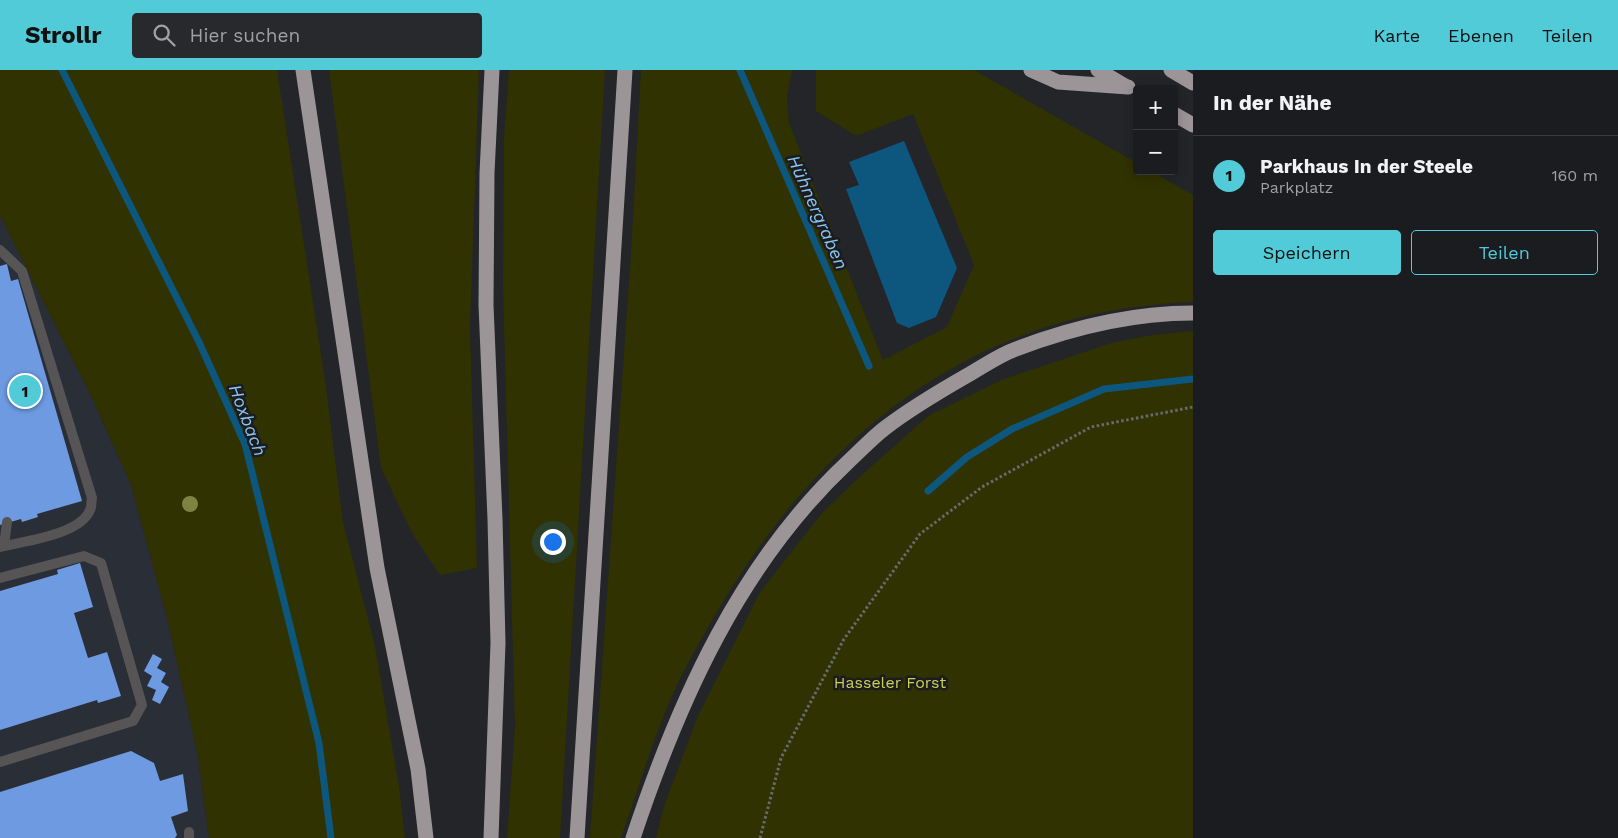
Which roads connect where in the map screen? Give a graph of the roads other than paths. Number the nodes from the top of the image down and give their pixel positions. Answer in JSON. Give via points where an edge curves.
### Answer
{"nodes":[{"id":1,"x":303,"y":70,"type":"edge"},
{"id":2,"x":492,"y":70,"type":"edge"},
{"id":3,"x":625,"y":70,"type":"edge"},
{"id":4,"x":1031,"y":70,"type":"edge"},
{"id":5,"x":1098,"y":70,"type":"edge"},
{"id":6,"x":1171,"y":70,"type":"edge"},
{"id":7,"x":1193,"y":83,"type":"edge"},
{"id":8,"x":1132,"y":90,"type":"edge"},
{"id":9,"x":1178,"y":116,"type":"edge"},
{"id":10,"x":1193,"y":125,"type":"edge"},
{"id":11,"x":0,"y":250,"type":"edge"},
{"id":12,"x":1193,"y":313,"type":"edge"},
{"id":13,"x":8,"y":522,"type":"dead end"},
{"id":14,"x":2,"y":547,"type":"edge"},
{"id":15,"x":0,"y":578,"type":"edge"},
{"id":16,"x":0,"y":762,"type":"edge"},
{"id":17,"x":426,"y":838,"type":"edge"},
{"id":18,"x":491,"y":838,"type":"edge"},
{"id":19,"x":577,"y":838,"type":"edge"},
{"id":20,"x":633,"y":838,"type":"edge"}],
"edges":[{"from":1,"to":17,"type":"highway","via":[[377,568],[418,769]]},
{"from":2,"to":18,"type":"highway","via":[[486,305],[498,643]]},
{"from":3,"to":19,"type":"highway"},
{"from":4,"to":8,"type":"highway","via":[[1058,82]]},
{"from":5,"to":8,"type":"highway"},
{"from":6,"to":7,"type":"highway"},
{"from":9,"to":10,"type":"highway"},
{"from":11,"to":14,"type":"lane","via":[[22,271],[92,498],[90,510],[81,522],[64,531]]},
{"from":12,"to":20,"type":"highway","via":[[1099,323],[1014,349],[949,385],[884,429],[857,454],[794,518],[733,609],[694,680],[657,767]]},
{"from":13,"to":14,"type":"lane"},
{"from":15,"to":16,"type":"lane","via":[[84,556],[101,563],[142,705],[133,721]]}]}
